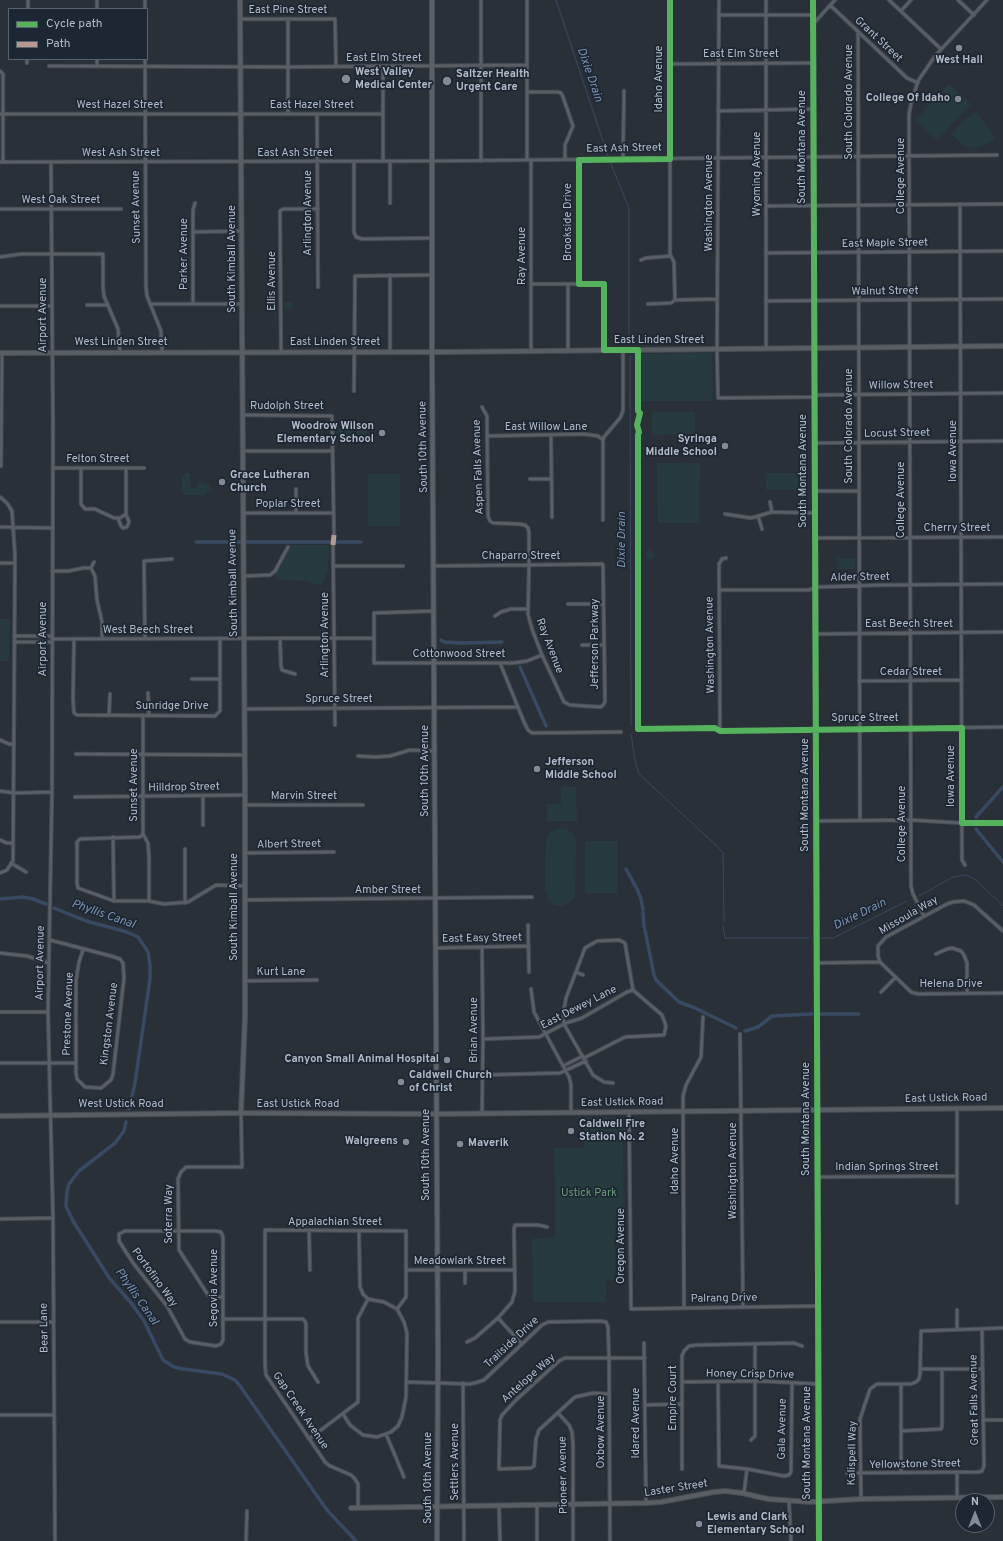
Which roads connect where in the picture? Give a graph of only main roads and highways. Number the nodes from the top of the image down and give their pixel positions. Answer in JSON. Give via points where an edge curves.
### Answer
{"nodes":[{"id":1,"x":432,"y":0,"type":"edge"},
{"id":2,"x":437,"y":1541,"type":"edge"}],
"edges":[{"from":1,"to":2,"type":"main road","name":"South 10th Avenue"}]}
